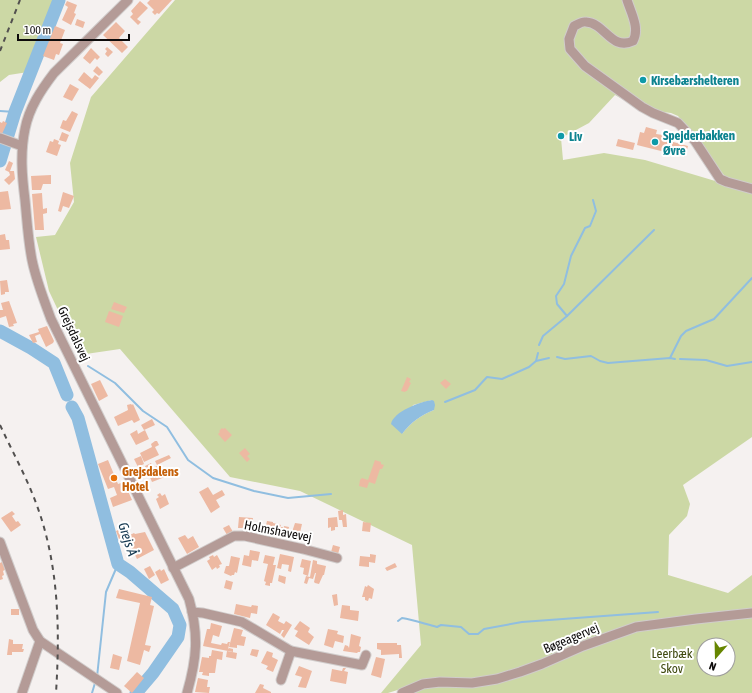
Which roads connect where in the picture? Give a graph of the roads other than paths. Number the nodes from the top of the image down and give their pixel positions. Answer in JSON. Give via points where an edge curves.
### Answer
{"nodes":[{"id":1,"x":128,"y":0,"type":"edge"},
{"id":2,"x":628,"y":0,"type":"edge"},
{"id":3,"x":1,"y":138,"type":"edge"},
{"id":4,"x":22,"y":146,"type":"junction"},
{"id":5,"x":752,"y":189,"type":"edge"},
{"id":6,"x":0,"y":542,"type":"edge"},
{"id":7,"x":337,"y":558,"type":"dead end"},
{"id":8,"x":173,"y":568,"type":"junction"},
{"id":9,"x":192,"y":612,"type":"junction"},
{"id":10,"x":752,"y":613,"type":"edge"},
{"id":11,"x":40,"y":641,"type":"junction"},
{"id":12,"x":291,"y":651,"type":"junction"},
{"id":13,"x":366,"y":655,"type":"dead end"},
{"id":14,"x":281,"y":680,"type":"dead end"},
{"id":15,"x":22,"y":693,"type":"edge"},
{"id":16,"x":117,"y":693,"type":"edge"},
{"id":17,"x":187,"y":693,"type":"edge"},
{"id":18,"x":402,"y":693,"type":"edge"}],
"edges":[{"from":1,"to":4,"type":"street","name":"Grejsdalsvej","via":[[45,84],[31,109]]},
{"from":2,"to":5,"type":"street","via":[[636,30],[633,41],[625,44],[616,42],[594,24],[585,21],[574,26],[569,39],[570,49],[585,66],[642,107],[678,123],[695,141],[720,179]]},
{"from":3,"to":4,"type":"street"},
{"from":4,"to":8,"type":"street","name":"Grejsdalsvej","via":[[21,163],[32,262],[39,286],[51,318]]},
{"from":6,"to":11,"type":"street","via":[[33,630]]},
{"from":7,"to":8,"type":"street","name":"Holmshavevej","via":[[245,536],[234,536]]},
{"from":8,"to":9,"type":"street","name":"Grejsdalsvej"},
{"from":9,"to":12,"type":"street","via":[[242,622]]},
{"from":9,"to":17,"type":"street","name":"Grejsdalsvej","via":[[196,657]]},
{"from":10,"to":18,"type":"street","name":"Bøgeagervej","via":[[636,627],[497,679],[472,683],[424,684]]},
{"from":11,"to":15,"type":"street"},
{"from":11,"to":16,"type":"street"},
{"from":12,"to":13,"type":"street","via":[[362,665]]},
{"from":12,"to":14,"type":"street"}]}
